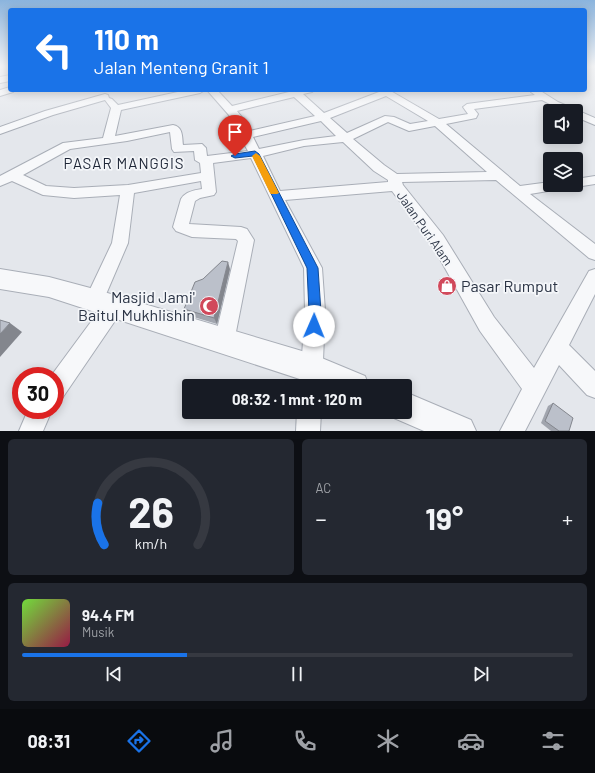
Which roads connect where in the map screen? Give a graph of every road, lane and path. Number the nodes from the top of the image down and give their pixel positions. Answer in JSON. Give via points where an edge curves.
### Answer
{"nodes":[{"id":1,"x":191,"y":92,"type":"edge"},
{"id":2,"x":214,"y":92,"type":"edge"},
{"id":3,"x":294,"y":92,"type":"edge"},
{"id":4,"x":382,"y":92,"type":"edge"},
{"id":5,"x":386,"y":92,"type":"edge"},
{"id":6,"x":536,"y":92,"type":"edge"},
{"id":7,"x":104,"y":94,"type":"edge"},
{"id":8,"x":544,"y":98,"type":"junction"},
{"id":9,"x":557,"y":104,"type":"edge"},
{"id":10,"x":116,"y":108,"type":"junction"},
{"id":11,"x":230,"y":110,"type":"junction"},
{"id":12,"x":583,"y":116,"type":"edge"},
{"id":13,"x":322,"y":118,"type":"junction"},
{"id":14,"x":437,"y":122,"type":"junction"},
{"id":15,"x":595,"y":122,"type":"edge"},
{"id":16,"x":0,"y":131,"type":"edge"},
{"id":17,"x":76,"y":132,"type":"dead end"},
{"id":18,"x":245,"y":135,"type":"junction"},
{"id":19,"x":346,"y":138,"type":"junction"},
{"id":20,"x":108,"y":140,"type":"junction"},
{"id":21,"x":72,"y":145,"type":"junction"},
{"id":22,"x":255,"y":154,"type":"junction"},
{"id":23,"x":206,"y":160,"type":"junction"},
{"id":24,"x":0,"y":166,"type":"edge"},
{"id":25,"x":8,"y":176,"type":"edge"},
{"id":26,"x":208,"y":176,"type":"junction"},
{"id":27,"x":499,"y":176,"type":"junction"},
{"id":28,"x":595,"y":180,"type":"edge"},
{"id":29,"x":395,"y":182,"type":"junction"},
{"id":30,"x":583,"y":182,"type":"edge"},
{"id":31,"x":543,"y":187,"type":"edge"},
{"id":32,"x":128,"y":190,"type":"junction"},
{"id":33,"x":517,"y":191,"type":"junction"},
{"id":34,"x":276,"y":196,"type":"junction"},
{"id":35,"x":595,"y":253,"type":"edge"},
{"id":36,"x":595,"y":276,"type":"edge"},
{"id":37,"x":0,"y":280,"type":"edge"},
{"id":38,"x":104,"y":303,"type":"junction"},
{"id":39,"x":224,"y":342,"type":"junction"},
{"id":40,"x":556,"y":347,"type":"junction"},
{"id":41,"x":64,"y":373,"type":"edge"},
{"id":42,"x":312,"y":377,"type":"edge"},
{"id":43,"x":535,"y":387,"type":"junction"},
{"id":44,"x":595,"y":387,"type":"edge"},
{"id":45,"x":412,"y":411,"type":"edge"},
{"id":46,"x":36,"y":419,"type":"edge"},
{"id":47,"x":309,"y":419,"type":"edge"},
{"id":48,"x":31,"y":431,"type":"edge"},
{"id":49,"x":308,"y":431,"type":"edge"},
{"id":50,"x":460,"y":431,"type":"edge"},
{"id":51,"x":512,"y":431,"type":"edge"}],
"edges":[{"from":1,"to":10,"type":"street"},
{"from":2,"to":11,"type":"street"},
{"from":3,"to":11,"type":"street"},
{"from":3,"to":13,"type":"street","name":"Jalan Puri Alam"},
{"from":4,"to":13,"type":"street"},
{"from":5,"to":14,"type":"street"},
{"from":6,"to":8,"type":"street"},
{"from":7,"to":10,"type":"street"},
{"from":7,"to":16,"type":"street"},
{"from":8,"to":9,"type":"street"},
{"from":8,"to":14,"type":"street","via":[[471,106],[468,107],[472,116]]},
{"from":10,"to":20,"type":"street"},
{"from":11,"to":18,"type":"street","via":[[240,121]]},
{"from":12,"to":15,"type":"street"},
{"from":13,"to":18,"type":"street"},
{"from":13,"to":19,"type":"street","name":"Jalan Puri Alam"},
{"from":14,"to":19,"type":"street","via":[[409,128],[387,118]]},
{"from":14,"to":27,"type":"street"},
{"from":17,"to":21,"type":"street"},
{"from":18,"to":22,"type":"street"},
{"from":19,"to":22,"type":"street","via":[[304,143]]},
{"from":19,"to":29,"type":"street","name":"Jalan Puri Alam"},
{"from":20,"to":21,"type":"street"},
{"from":20,"to":23,"type":"street","via":[[173,128],[178,149],[198,147],[201,160]]},
{"from":21,"to":25,"type":"street"},
{"from":22,"to":23,"type":"street"},
{"from":22,"to":34,"type":"street"},
{"from":23,"to":26,"type":"street"},
{"from":24,"to":25,"type":"street"},
{"from":25,"to":32,"type":"street","via":[[43,190],[58,192]]},
{"from":26,"to":32,"type":"street"},
{"from":26,"to":39,"type":"street","via":[[209,192],[196,194],[188,199],[181,227],[192,231],[244,235],[246,245]]},
{"from":27,"to":29,"type":"street"},
{"from":27,"to":33,"type":"street"},
{"from":28,"to":30,"type":"street"},
{"from":29,"to":34,"type":"street"},
{"from":29,"to":43,"type":"street","name":"Jalan Puri Alam","via":[[437,239],[487,324]]},
{"from":31,"to":33,"type":"street"},
{"from":32,"to":38,"type":"street","via":[[120,243]]},
{"from":33,"to":35,"type":"street"},
{"from":34,"to":42,"type":"street","via":[[313,268],[315,312]]},
{"from":36,"to":40,"type":"street"},
{"from":37,"to":38,"type":"street","via":[[49,287]]},
{"from":38,"to":39,"type":"street"},
{"from":38,"to":41,"type":"street"},
{"from":39,"to":42,"type":"street"},
{"from":40,"to":43,"type":"street"},
{"from":40,"to":44,"type":"street"},
{"from":43,"to":51,"type":"street"},
{"from":45,"to":50,"type":"street"},
{"from":46,"to":48,"type":"street"},
{"from":47,"to":49,"type":"street"}]}
